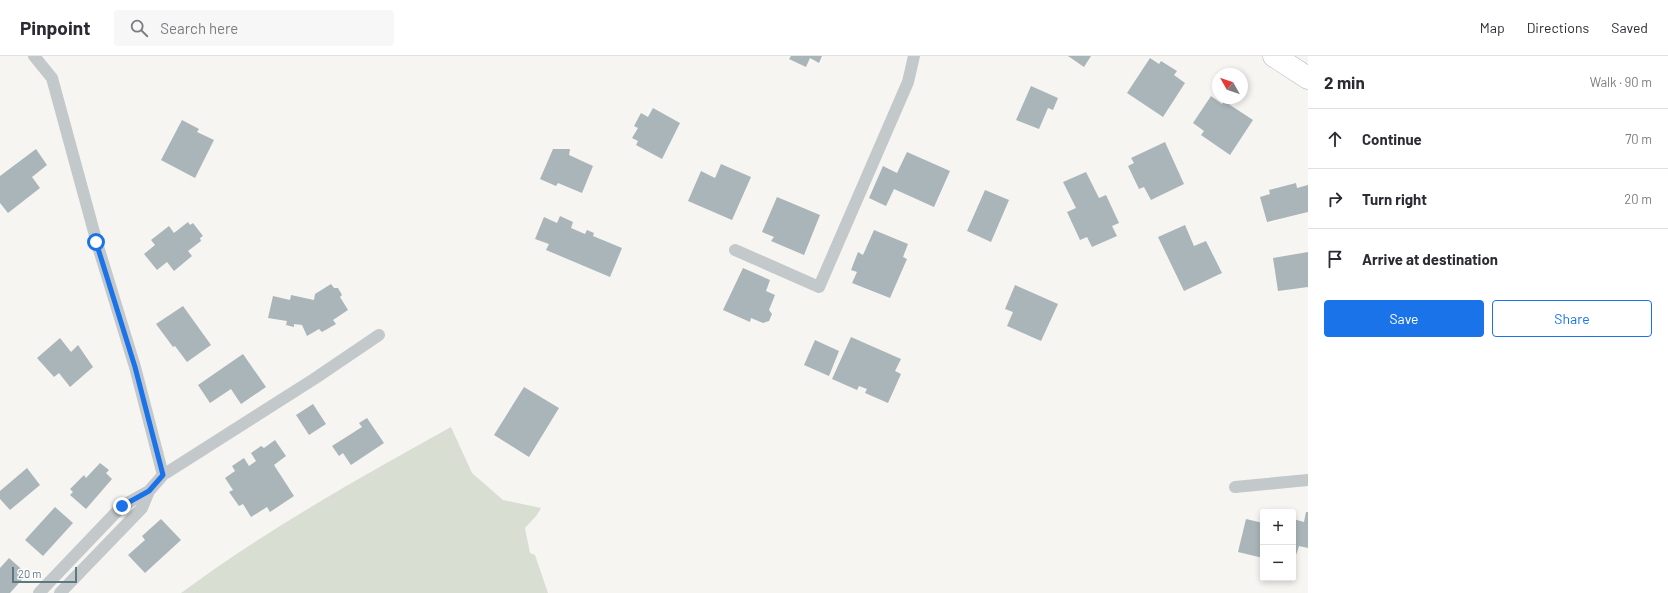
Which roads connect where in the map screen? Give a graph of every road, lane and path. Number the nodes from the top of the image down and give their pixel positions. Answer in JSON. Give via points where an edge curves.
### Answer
{"nodes":[{"id":1,"x":34,"y":56,"type":"edge"},
{"id":2,"x":914,"y":56,"type":"edge"},
{"id":3,"x":1274,"y":56,"type":"edge"},
{"id":4,"x":1308,"y":78,"type":"edge"},
{"id":5,"x":735,"y":250,"type":"dead end"},
{"id":6,"x":379,"y":335,"type":"dead end"},
{"id":7,"x":163,"y":475,"type":"junction"},
{"id":8,"x":1308,"y":480,"type":"edge"},
{"id":9,"x":1235,"y":487,"type":"dead end"},
{"id":10,"x":149,"y":491,"type":"junction"},
{"id":11,"x":39,"y":593,"type":"edge"},
{"id":12,"x":60,"y":593,"type":"edge"}],
"edges":[{"from":1,"to":7,"type":"lane","via":[[52,78],[96,242],[135,367]]},
{"from":2,"to":5,"type":"lane","via":[[908,82],[819,287]]},
{"from":3,"to":4,"type":"street"},
{"from":6,"to":7,"type":"lane"},
{"from":7,"to":10,"type":"lane"},
{"from":8,"to":9,"type":"lane"},
{"from":10,"to":11,"type":"lane","via":[[122,506]]},
{"from":10,"to":12,"type":"lane","via":[[142,508]]}]}
